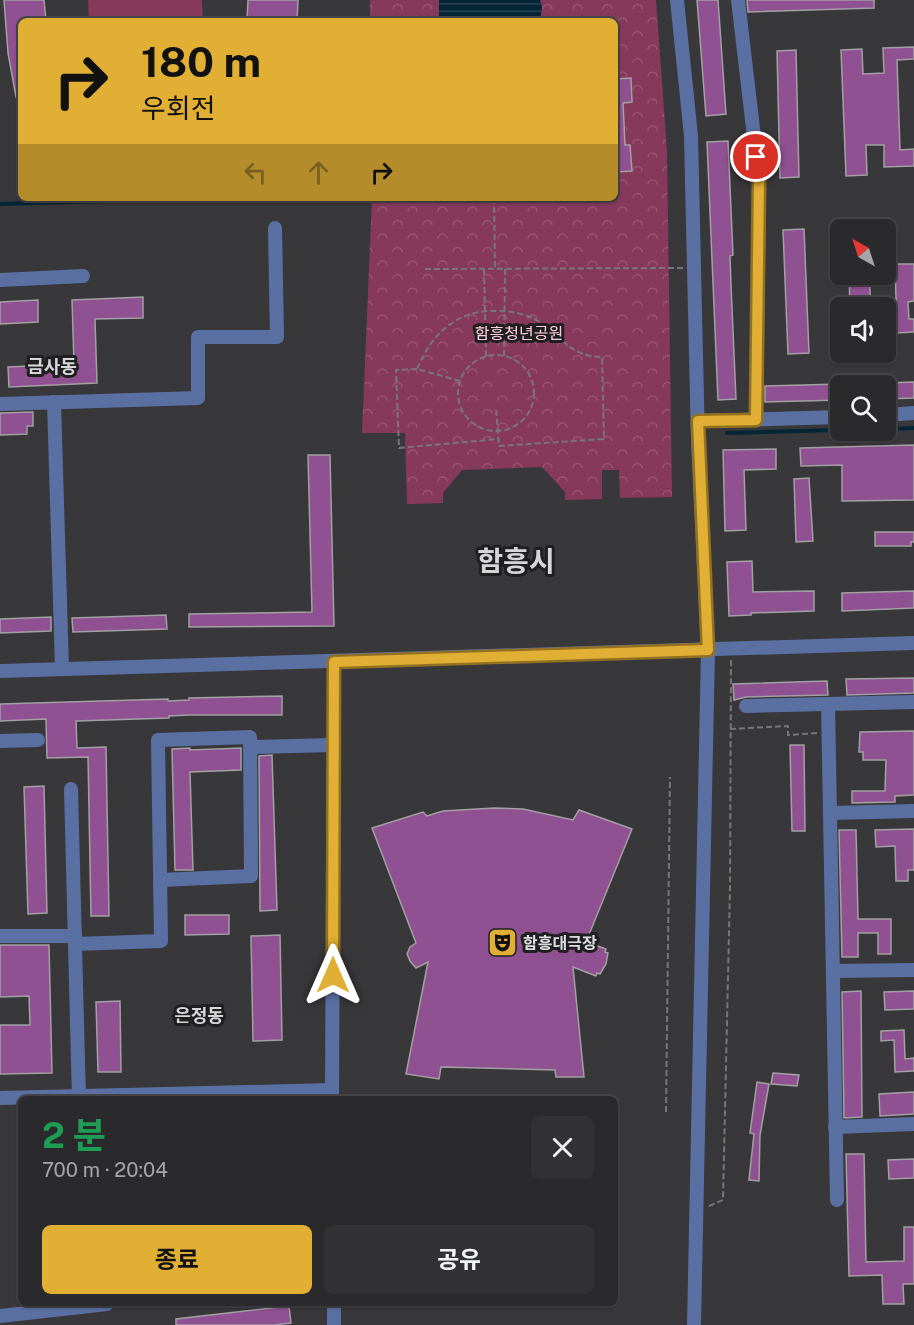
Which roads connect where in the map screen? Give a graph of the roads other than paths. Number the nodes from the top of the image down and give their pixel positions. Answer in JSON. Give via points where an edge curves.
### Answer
{"nodes":[{"id":1,"x":677,"y":0,"type":"edge"},
{"id":2,"x":738,"y":0,"type":"edge"},
{"id":3,"x":275,"y":228,"type":"dead end"},
{"id":4,"x":83,"y":276,"type":"dead end"},
{"id":5,"x":0,"y":280,"type":"edge"},
{"id":6,"x":54,"y":402,"type":"junction"},
{"id":7,"x":0,"y":404,"type":"edge"},
{"id":8,"x":914,"y":413,"type":"edge"},
{"id":9,"x":896,"y":414,"type":"edge"},
{"id":10,"x":830,"y":417,"type":"edge"},
{"id":11,"x":756,"y":420,"type":"junction"},
{"id":12,"x":698,"y":421,"type":"junction"},
{"id":13,"x":914,"y":643,"type":"edge"},
{"id":14,"x":708,"y":650,"type":"junction"},
{"id":15,"x":334,"y":662,"type":"junction"},
{"id":16,"x":62,"y":669,"type":"junction"},
{"id":17,"x":0,"y":671,"type":"edge"},
{"id":18,"x":914,"y":702,"type":"edge"},
{"id":19,"x":828,"y":704,"type":"junction"},
{"id":20,"x":746,"y":706,"type":"dead end"},
{"id":21,"x":38,"y":740,"type":"dead end"},
{"id":22,"x":0,"y":741,"type":"edge"},
{"id":23,"x":333,"y":745,"type":"junction"},
{"id":24,"x":250,"y":747,"type":"junction"},
{"id":25,"x":71,"y":789,"type":"dead end"},
{"id":26,"x":914,"y":811,"type":"edge"},
{"id":27,"x":830,"y":813,"type":"junction"},
{"id":28,"x":161,"y":880,"type":"junction"},
{"id":29,"x":0,"y":936,"type":"edge"},
{"id":30,"x":75,"y":940,"type":"junction"},
{"id":31,"x":914,"y":970,"type":"edge"},
{"id":32,"x":832,"y":971,"type":"junction"},
{"id":33,"x":332,"y":1095,"type":"edge"},
{"id":34,"x":79,"y":1096,"type":"edge"},
{"id":35,"x":248,"y":1096,"type":"edge"},
{"id":36,"x":0,"y":1098,"type":"edge"},
{"id":37,"x":18,"y":1098,"type":"edge"},
{"id":38,"x":914,"y":1124,"type":"edge"},
{"id":39,"x":835,"y":1126,"type":"junction"},
{"id":40,"x":837,"y":1200,"type":"dead end"},
{"id":41,"x":76,"y":1306,"type":"edge"},
{"id":42,"x":334,"y":1306,"type":"edge"},
{"id":43,"x":0,"y":1316,"type":"edge"},
{"id":44,"x":334,"y":1325,"type":"edge"},
{"id":45,"x":694,"y":1325,"type":"edge"}],
"edges":[{"from":1,"to":12,"type":"street","via":[[691,136]]},
{"from":2,"to":11,"type":"street","via":[[759,180]]},
{"from":3,"to":6,"type":"street","via":[[277,337],[198,337],[198,398]]},
{"from":4,"to":5,"type":"street"},
{"from":6,"to":7,"type":"street"},
{"from":6,"to":16,"type":"street"},
{"from":8,"to":9,"type":"street"},
{"from":10,"to":11,"type":"street"},
{"from":11,"to":12,"type":"street"},
{"from":12,"to":14,"type":"street"},
{"from":13,"to":14,"type":"street"},
{"from":14,"to":15,"type":"street"},
{"from":14,"to":45,"type":"street"},
{"from":15,"to":16,"type":"street"},
{"from":15,"to":23,"type":"street"},
{"from":16,"to":17,"type":"street"},
{"from":18,"to":19,"type":"street"},
{"from":19,"to":20,"type":"street"},
{"from":19,"to":27,"type":"street"},
{"from":21,"to":22,"type":"street"},
{"from":23,"to":24,"type":"street"},
{"from":23,"to":33,"type":"street"},
{"from":24,"to":28,"type":"street","via":[[251,876]]},
{"from":24,"to":28,"type":"street","via":[[250,736],[158,740]]},
{"from":25,"to":30,"type":"street"},
{"from":26,"to":27,"type":"street"},
{"from":27,"to":32,"type":"street"},
{"from":28,"to":30,"type":"street","via":[[161,941]]},
{"from":29,"to":30,"type":"street"},
{"from":30,"to":34,"type":"street"},
{"from":31,"to":32,"type":"street"},
{"from":32,"to":39,"type":"street"},
{"from":33,"to":35,"type":"street"},
{"from":36,"to":37,"type":"street"},
{"from":38,"to":39,"type":"street"},
{"from":39,"to":40,"type":"street"},
{"from":41,"to":43,"type":"street"},
{"from":42,"to":44,"type":"street"}]}
